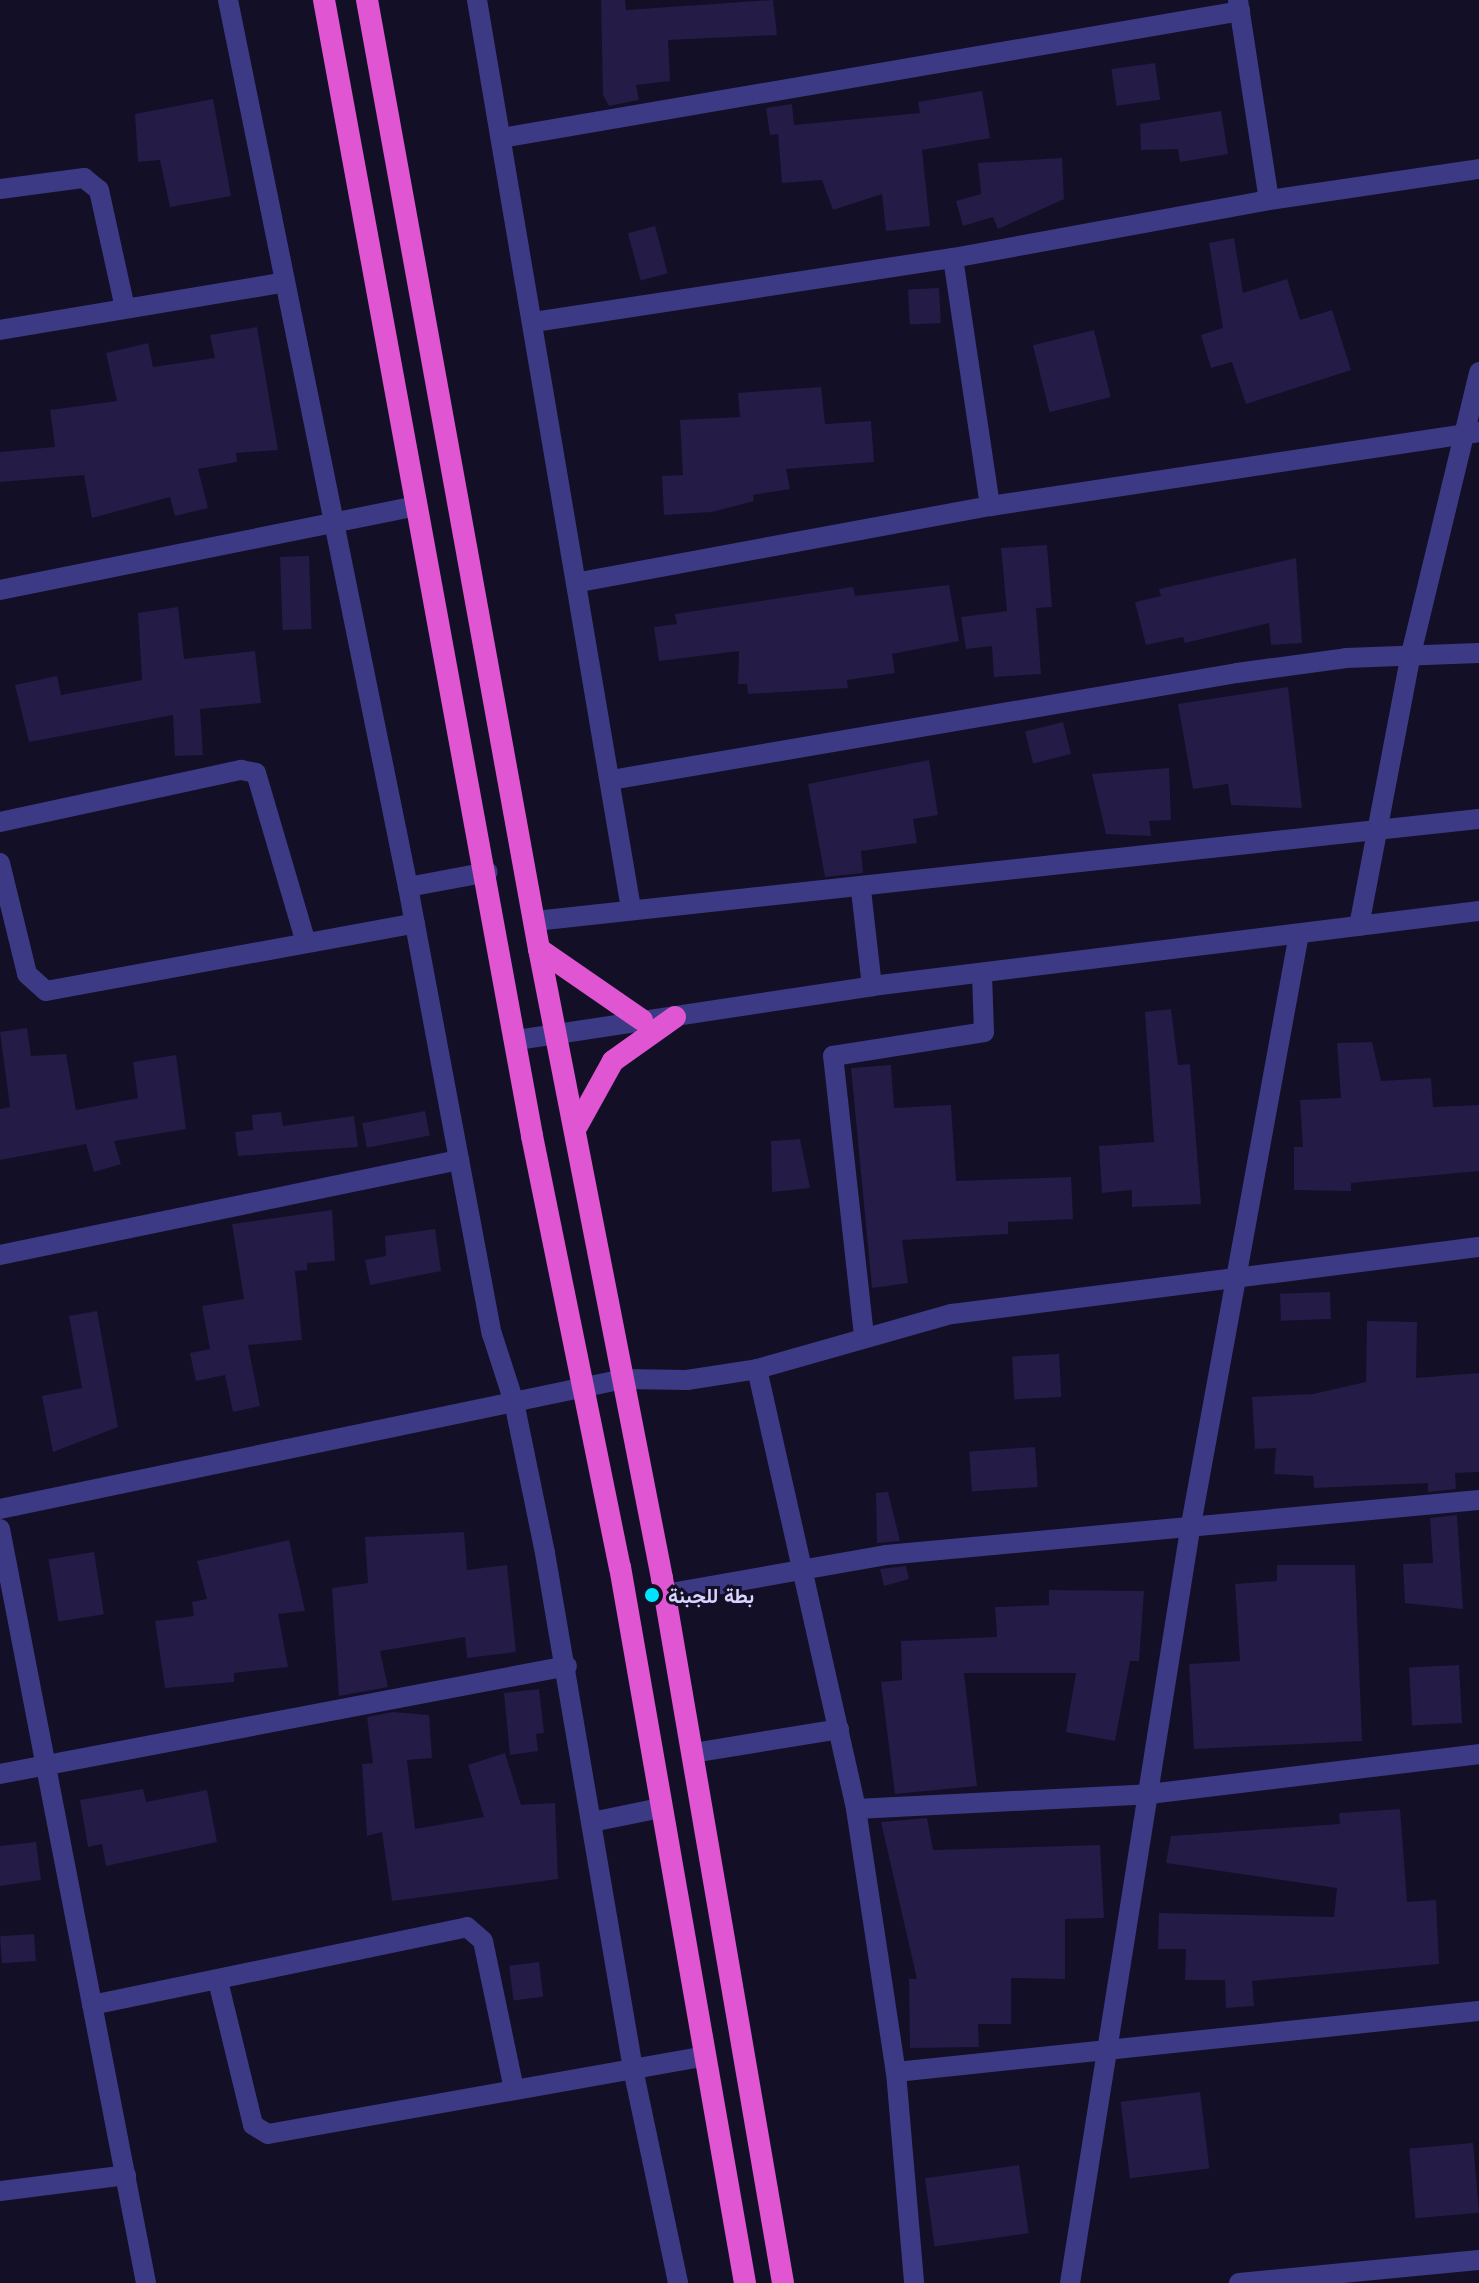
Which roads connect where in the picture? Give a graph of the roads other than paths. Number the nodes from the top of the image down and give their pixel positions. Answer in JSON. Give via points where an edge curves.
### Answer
{"nodes":[{"id":1,"x":228,"y":0,"type":"edge"},
{"id":2,"x":324,"y":0,"type":"edge"},
{"id":3,"x":367,"y":0,"type":"edge"},
{"id":4,"x":477,"y":0,"type":"edge"},
{"id":5,"x":1239,"y":6,"type":"edge"},
{"id":6,"x":502,"y":138,"type":"junction"},
{"id":7,"x":1479,"y":169,"type":"edge"},
{"id":8,"x":0,"y":189,"type":"edge"},
{"id":9,"x":1269,"y":200,"type":"junction"},
{"id":10,"x":953,"y":258,"type":"junction"},
{"id":11,"x":281,"y":283,"type":"junction"},
{"id":12,"x":125,"y":308,"type":"junction"},
{"id":13,"x":534,"y":322,"type":"junction"},
{"id":14,"x":0,"y":330,"type":"edge"},
{"id":15,"x":1479,"y":372,"type":"edge"},
{"id":16,"x":1472,"y":432,"type":"edge"},
{"id":17,"x":415,"y":506,"type":"junction"},
{"id":18,"x":990,"y":506,"type":"junction"},
{"id":19,"x":335,"y":522,"type":"junction"},
{"id":20,"x":580,"y":582,"type":"junction"},
{"id":21,"x":0,"y":590,"type":"edge"},
{"id":22,"x":1479,"y":653,"type":"edge"},
{"id":23,"x":1411,"y":654,"type":"junction"},
{"id":24,"x":611,"y":780,"type":"junction"},
{"id":25,"x":1479,"y":819,"type":"edge"},
{"id":26,"x":0,"y":822,"type":"edge"},
{"id":27,"x":1378,"y":831,"type":"junction"},
{"id":28,"x":0,"y":863,"type":"edge"},
{"id":29,"x":488,"y":872,"type":"junction"},
{"id":30,"x":408,"y":887,"type":"junction"},
{"id":31,"x":861,"y":890,"type":"junction"},
{"id":32,"x":631,"y":909,"type":"junction"},
{"id":33,"x":1479,"y":911,"type":"edge"},
{"id":34,"x":535,"y":921,"type":"junction"},
{"id":35,"x":415,"y":923,"type":"junction"},
{"id":36,"x":1359,"y":926,"type":"junction"},
{"id":37,"x":1299,"y":934,"type":"junction"},
{"id":38,"x":305,"y":939,"type":"junction"},
{"id":39,"x":539,"y":949,"type":"junction"},
{"id":40,"x":982,"y":974,"type":"junction"},
{"id":41,"x":872,"y":986,"type":"junction"},
{"id":42,"x":675,"y":1017,"type":"junction"},
{"id":43,"x":642,"y":1020,"type":"junction"},
{"id":44,"x":559,"y":1032,"type":"junction"},
{"id":45,"x":517,"y":1040,"type":"junction"},
{"id":46,"x":577,"y":1128,"type":"junction"},
{"id":47,"x":459,"y":1160,"type":"junction"},
{"id":48,"x":1479,"y":1247,"type":"edge"},
{"id":49,"x":0,"y":1255,"type":"edge"},
{"id":50,"x":1236,"y":1274,"type":"junction"},
{"id":51,"x":864,"y":1336,"type":"junction"},
{"id":52,"x":757,"y":1369,"type":"junction"},
{"id":53,"x":624,"y":1379,"type":"junction"},
{"id":54,"x":583,"y":1386,"type":"junction"},
{"id":55,"x":514,"y":1402,"type":"junction"},
{"id":56,"x":1479,"y":1500,"type":"edge"},
{"id":57,"x":0,"y":1509,"type":"edge"},
{"id":58,"x":0,"y":1529,"type":"edge"},
{"id":59,"x":1190,"y":1530,"type":"junction"},
{"id":60,"x":806,"y":1567,"type":"junction"},
{"id":61,"x":665,"y":1594,"type":"junction"},
{"id":62,"x":567,"y":1666,"type":"junction"},
{"id":63,"x":839,"y":1729,"type":"junction"},
{"id":64,"x":693,"y":1753,"type":"junction"},
{"id":65,"x":1479,"y":1754,"type":"edge"},
{"id":66,"x":49,"y":1764,"type":"junction"},
{"id":67,"x":0,"y":1774,"type":"edge"},
{"id":68,"x":1149,"y":1794,"type":"junction"},
{"id":69,"x":660,"y":1808,"type":"junction"},
{"id":70,"x":856,"y":1809,"type":"junction"},
{"id":71,"x":592,"y":1822,"type":"junction"},
{"id":72,"x":218,"y":1981,"type":"junction"},
{"id":73,"x":92,"y":2005,"type":"junction"},
{"id":74,"x":1479,"y":2011,"type":"edge"},
{"id":75,"x":1104,"y":2055,"type":"junction"},
{"id":76,"x":704,"y":2056,"type":"junction"},
{"id":77,"x":633,"y":2069,"type":"junction"},
{"id":78,"x":896,"y":2072,"type":"junction"},
{"id":79,"x":514,"y":2090,"type":"junction"},
{"id":80,"x":126,"y":2175,"type":"junction"},
{"id":81,"x":0,"y":2191,"type":"edge"},
{"id":82,"x":1479,"y":2260,"type":"edge"},
{"id":83,"x":146,"y":2283,"type":"edge"},
{"id":84,"x":678,"y":2283,"type":"edge"},
{"id":85,"x":745,"y":2283,"type":"edge"},
{"id":86,"x":783,"y":2283,"type":"edge"},
{"id":87,"x":914,"y":2283,"type":"edge"},
{"id":88,"x":1070,"y":2283,"type":"edge"},
{"id":89,"x":1239,"y":2283,"type":"edge"}],
"edges":[{"from":1,"to":11,"type":"street"},
{"from":2,"to":17,"type":"highway"},
{"from":3,"to":34,"type":"highway"},
{"from":4,"to":6,"type":"street"},
{"from":5,"to":6,"type":"street"},
{"from":5,"to":9,"type":"street"},
{"from":6,"to":13,"type":"street"},
{"from":7,"to":9,"type":"street"},
{"from":8,"to":12,"type":"street","via":[[84,178],[99,190]]},
{"from":9,"to":10,"type":"street"},
{"from":10,"to":13,"type":"street"},
{"from":10,"to":18,"type":"street"},
{"from":11,"to":12,"type":"street"},
{"from":11,"to":19,"type":"street"},
{"from":12,"to":14,"type":"street"},
{"from":13,"to":20,"type":"street"},
{"from":15,"to":16,"type":"street"},
{"from":16,"to":18,"type":"street"},
{"from":16,"to":23,"type":"street"},
{"from":17,"to":19,"type":"street"},
{"from":17,"to":29,"type":"highway"},
{"from":18,"to":20,"type":"street"},
{"from":19,"to":21,"type":"street"},
{"from":19,"to":30,"type":"street"},
{"from":20,"to":24,"type":"street"},
{"from":22,"to":23,"type":"street"},
{"from":23,"to":24,"type":"street","via":[[1237,673]]},
{"from":23,"to":27,"type":"street"},
{"from":24,"to":32,"type":"street"},
{"from":25,"to":27,"type":"street"},
{"from":26,"to":38,"type":"street","via":[[241,770],[256,773]]},
{"from":27,"to":31,"type":"street"},
{"from":27,"to":36,"type":"street"},
{"from":28,"to":38,"type":"street","via":[[27,974],[46,991]]},
{"from":29,"to":30,"type":"street"},
{"from":29,"to":45,"type":"highway"},
{"from":30,"to":35,"type":"street"},
{"from":31,"to":32,"type":"street"},
{"from":31,"to":41,"type":"street"},
{"from":32,"to":34,"type":"street"},
{"from":33,"to":36,"type":"street"},
{"from":34,"to":39,"type":"highway"},
{"from":35,"to":38,"type":"street"},
{"from":35,"to":47,"type":"street"},
{"from":36,"to":37,"type":"street"},
{"from":37,"to":40,"type":"street"},
{"from":37,"to":50,"type":"street"},
{"from":39,"to":43,"type":"highway"},
{"from":39,"to":44,"type":"highway"},
{"from":40,"to":41,"type":"street"},
{"from":40,"to":51,"type":"street","via":[[984,1032],[833,1056]]},
{"from":41,"to":42,"type":"street"},
{"from":42,"to":43,"type":"street"},
{"from":42,"to":46,"type":"highway","via":[[613,1061]]},
{"from":43,"to":44,"type":"street"},
{"from":44,"to":45,"type":"street"},
{"from":44,"to":46,"type":"highway"},
{"from":45,"to":54,"type":"highway"},
{"from":46,"to":53,"type":"highway"},
{"from":47,"to":49,"type":"street"},
{"from":47,"to":55,"type":"street","via":[[492,1334]]},
{"from":48,"to":50,"type":"street"},
{"from":50,"to":51,"type":"street","via":[[952,1314]]},
{"from":50,"to":59,"type":"street"},
{"from":51,"to":52,"type":"street"},
{"from":52,"to":53,"type":"street","via":[[687,1380]]},
{"from":52,"to":60,"type":"street"},
{"from":53,"to":54,"type":"street"},
{"from":53,"to":61,"type":"highway"},
{"from":54,"to":55,"type":"street"},
{"from":54,"to":69,"type":"highway"},
{"from":55,"to":57,"type":"street"},
{"from":55,"to":62,"type":"street"},
{"from":56,"to":59,"type":"street"},
{"from":58,"to":66,"type":"street"},
{"from":59,"to":60,"type":"street"},
{"from":59,"to":68,"type":"street"},
{"from":60,"to":61,"type":"street"},
{"from":60,"to":63,"type":"street"},
{"from":61,"to":64,"type":"highway"},
{"from":62,"to":66,"type":"street"},
{"from":62,"to":71,"type":"street"},
{"from":63,"to":64,"type":"street"},
{"from":63,"to":70,"type":"street"},
{"from":64,"to":86,"type":"highway"},
{"from":65,"to":68,"type":"street"},
{"from":66,"to":67,"type":"street"},
{"from":66,"to":73,"type":"street"},
{"from":68,"to":70,"type":"street"},
{"from":68,"to":75,"type":"street"},
{"from":69,"to":71,"type":"street"},
{"from":69,"to":76,"type":"highway"},
{"from":70,"to":78,"type":"street"},
{"from":71,"to":77,"type":"street"},
{"from":72,"to":73,"type":"street"},
{"from":72,"to":79,"type":"street","via":[[253,2125],[268,2134]]},
{"from":72,"to":79,"type":"street","via":[[467,1927],[483,1941]]},
{"from":73,"to":80,"type":"street"},
{"from":74,"to":75,"type":"street"},
{"from":75,"to":78,"type":"street"},
{"from":75,"to":88,"type":"street"},
{"from":76,"to":77,"type":"street"},
{"from":76,"to":85,"type":"highway"},
{"from":77,"to":79,"type":"street"},
{"from":77,"to":84,"type":"street"},
{"from":78,"to":87,"type":"street"},
{"from":80,"to":81,"type":"street"},
{"from":80,"to":83,"type":"street"},
{"from":82,"to":89,"type":"street"}]}
